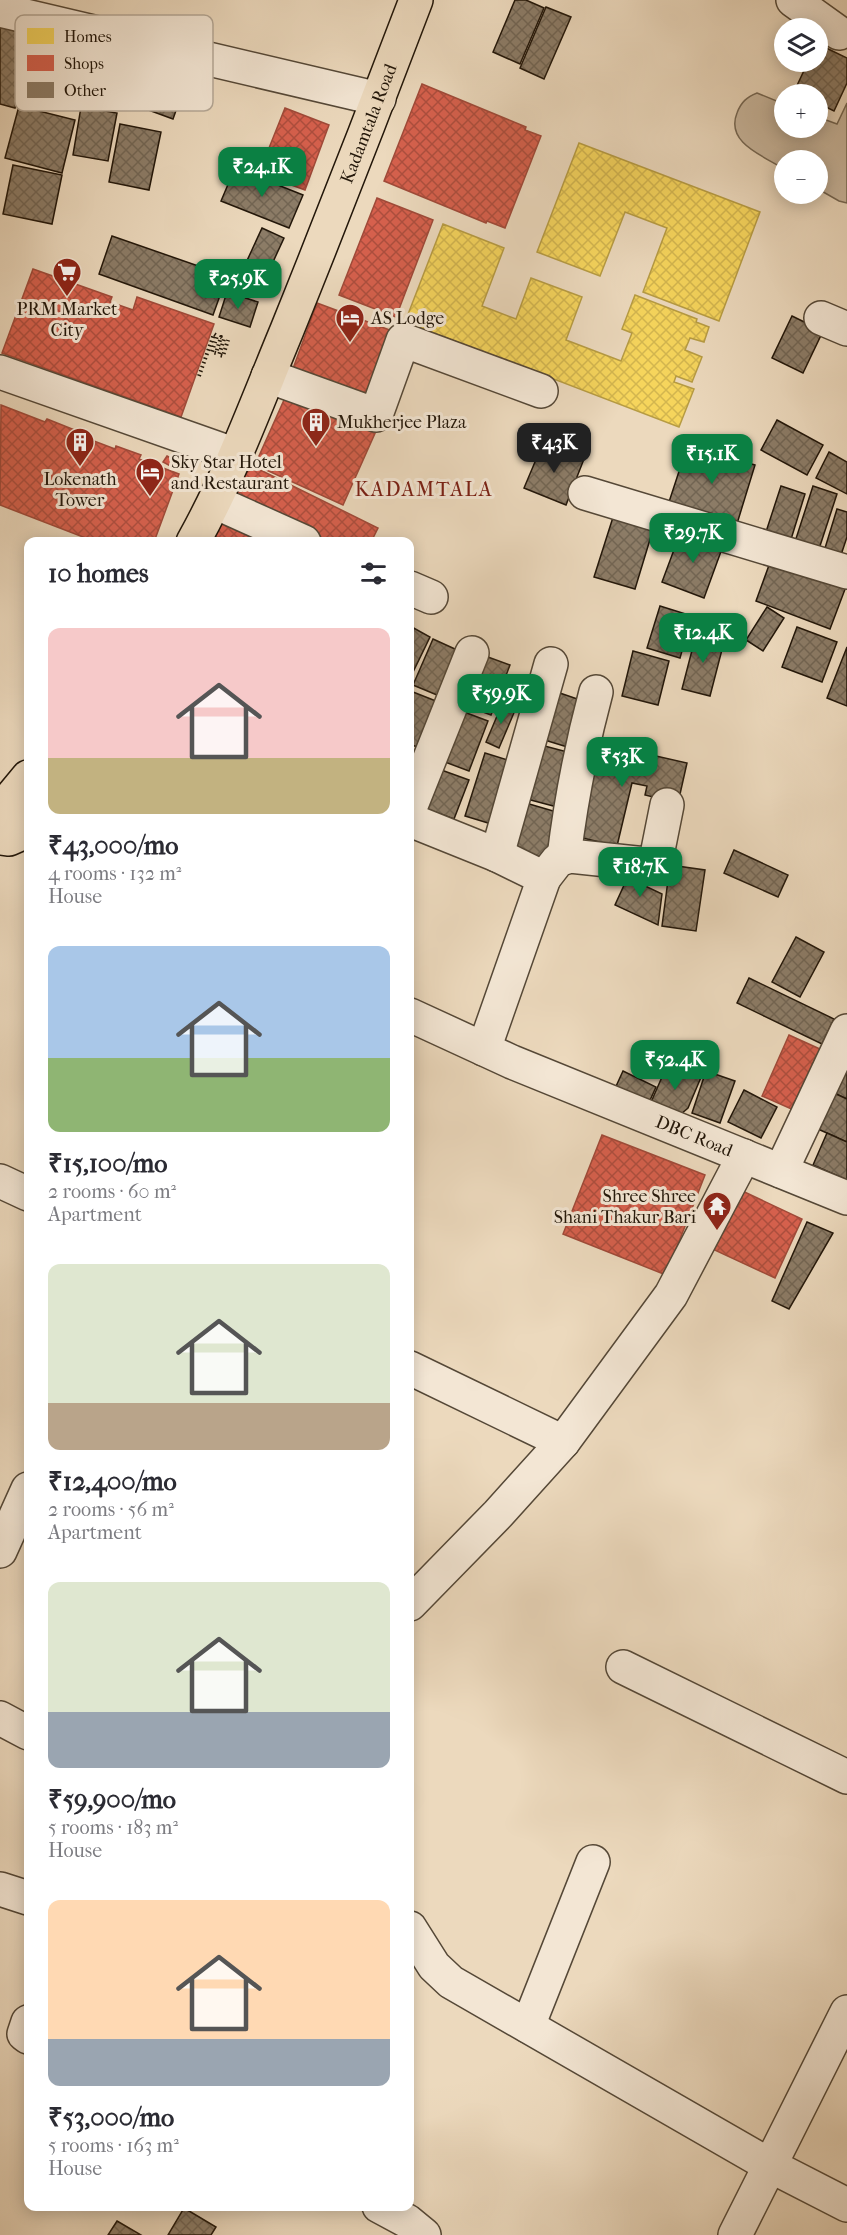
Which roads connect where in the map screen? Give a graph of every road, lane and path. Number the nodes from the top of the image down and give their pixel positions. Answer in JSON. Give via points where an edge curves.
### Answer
{"nodes":[{"id":1,"x":416,"y":0,"type":"edge"},
{"id":2,"x":793,"y":0,"type":"edge"},
{"id":3,"x":0,"y":10,"type":"edge"},
{"id":4,"x":21,"y":15,"type":"edge"},
{"id":5,"x":839,"y":33,"type":"dead end"},
{"id":6,"x":213,"y":60,"type":"edge"},
{"id":7,"x":379,"y":99,"type":"junction"},
{"id":8,"x":228,"y":340,"type":"dead end"},
{"id":9,"x":0,"y":372,"type":"edge"},
{"id":10,"x":199,"y":376,"type":"dead end"},
{"id":11,"x":268,"y":376,"type":"junction"},
{"id":12,"x":541,"y":391,"type":"dead end"},
{"id":13,"x":236,"y":454,"type":"junction"},
{"id":14,"x":585,"y":494,"type":"dead end"},
{"id":15,"x":214,"y":502,"type":"junction"},
{"id":16,"x":196,"y":537,"type":"edge"},
{"id":17,"x":293,"y":537,"type":"edge"},
{"id":18,"x":847,"y":572,"type":"edge"},
{"id":19,"x":472,"y":652,"type":"dead end"},
{"id":20,"x":551,"y":664,"type":"dead end"},
{"id":21,"x":596,"y":692,"type":"dead end"},
{"id":22,"x":24,"y":792,"type":"edge"},
{"id":23,"x":414,"y":798,"type":"edge"},
{"id":24,"x":667,"y":805,"type":"dead end"},
{"id":25,"x":414,"y":822,"type":"edge"},
{"id":26,"x":14,"y":828,"type":"edge"},
{"id":27,"x":497,"y":855,"type":"junction"},
{"id":28,"x":554,"y":868,"type":"junction"},
{"id":29,"x":414,"y":1017,"type":"edge"},
{"id":30,"x":847,"y":1030,"type":"edge"},
{"id":31,"x":484,"y":1049,"type":"junction"},
{"id":32,"x":744,"y":1156,"type":"junction"},
{"id":33,"x":780,"y":1172,"type":"junction"},
{"id":34,"x":0,"y":1181,"type":"edge"},
{"id":35,"x":24,"y":1192,"type":"edge"},
{"id":36,"x":847,"y":1198,"type":"edge"},
{"id":37,"x":414,"y":1370,"type":"edge"},
{"id":38,"x":563,"y":1442,"type":"junction"},
{"id":39,"x":24,"y":1498,"type":"edge"},
{"id":40,"x":0,"y":1551,"type":"edge"},
{"id":41,"x":414,"y":1600,"type":"edge"},
{"id":42,"x":623,"y":1667,"type":"dead end"},
{"id":43,"x":0,"y":1718,"type":"edge"},
{"id":44,"x":24,"y":1731,"type":"edge"},
{"id":45,"x":847,"y":1777,"type":"edge"},
{"id":46,"x":592,"y":1862,"type":"dead end"},
{"id":47,"x":0,"y":1889,"type":"edge"},
{"id":48,"x":24,"y":1897,"type":"edge"},
{"id":49,"x":414,"y":1937,"type":"edge"},
{"id":50,"x":847,"y":2012,"type":"edge"},
{"id":51,"x":528,"y":2026,"type":"junction"},
{"id":52,"x":769,"y":2165,"type":"junction"},
{"id":53,"x":847,"y":2205,"type":"edge"},
{"id":54,"x":388,"y":2211,"type":"edge"},
{"id":55,"x":424,"y":2235,"type":"edge"},
{"id":56,"x":735,"y":2235,"type":"edge"}],
"edges":[{"from":1,"to":7,"type":"main road","name":"Kadamtala Road"},
{"from":2,"to":5,"type":"street"},
{"from":3,"to":4,"type":"street"},
{"from":6,"to":7,"type":"street"},
{"from":7,"to":11,"type":"main road","name":"Kadamtala Road"},
{"from":8,"to":10,"type":"path","via":[[223,356],[219,355],[224,339],[221,337],[216,353],[212,352],[217,336],[214,334]]},
{"from":9,"to":13,"type":"street"},
{"from":11,"to":12,"type":"street","via":[[376,415],[403,340]]},
{"from":11,"to":13,"type":"main road","name":"Kadamtala Road"},
{"from":13,"to":15,"type":"main road","name":"Kadamtala Road"},
{"from":14,"to":18,"type":"street"},
{"from":15,"to":16,"type":"main road","name":"Kadamtala Road"},
{"from":15,"to":17,"type":"street"},
{"from":19,"to":23,"type":"street"},
{"from":20,"to":27,"type":"street"},
{"from":21,"to":28,"type":"street"},
{"from":22,"to":26,"type":"main road"},
{"from":24,"to":28,"type":"street","via":[[655,864],[580,856]]},
{"from":25,"to":27,"type":"street"},
{"from":27,"to":28,"type":"street"},
{"from":28,"to":31,"type":"street"},
{"from":29,"to":31,"type":"street","name":"DBC Road"},
{"from":30,"to":33,"type":"street"},
{"from":31,"to":32,"type":"street","name":"DBC Road"},
{"from":32,"to":33,"type":"street","name":"DBC Road"},
{"from":32,"to":38,"type":"street","via":[[671,1295]]},
{"from":33,"to":36,"type":"street","name":"DBC Road"},
{"from":34,"to":35,"type":"street"},
{"from":37,"to":38,"type":"street"},
{"from":38,"to":41,"type":"street"},
{"from":39,"to":40,"type":"street"},
{"from":42,"to":45,"type":"street"},
{"from":43,"to":44,"type":"street"},
{"from":46,"to":51,"type":"street"},
{"from":47,"to":48,"type":"street"},
{"from":49,"to":51,"type":"street","via":[[451,1982]]},
{"from":50,"to":52,"type":"street"},
{"from":51,"to":52,"type":"street"},
{"from":52,"to":53,"type":"street"},
{"from":52,"to":56,"type":"street"},
{"from":54,"to":55,"type":"street"}]}
